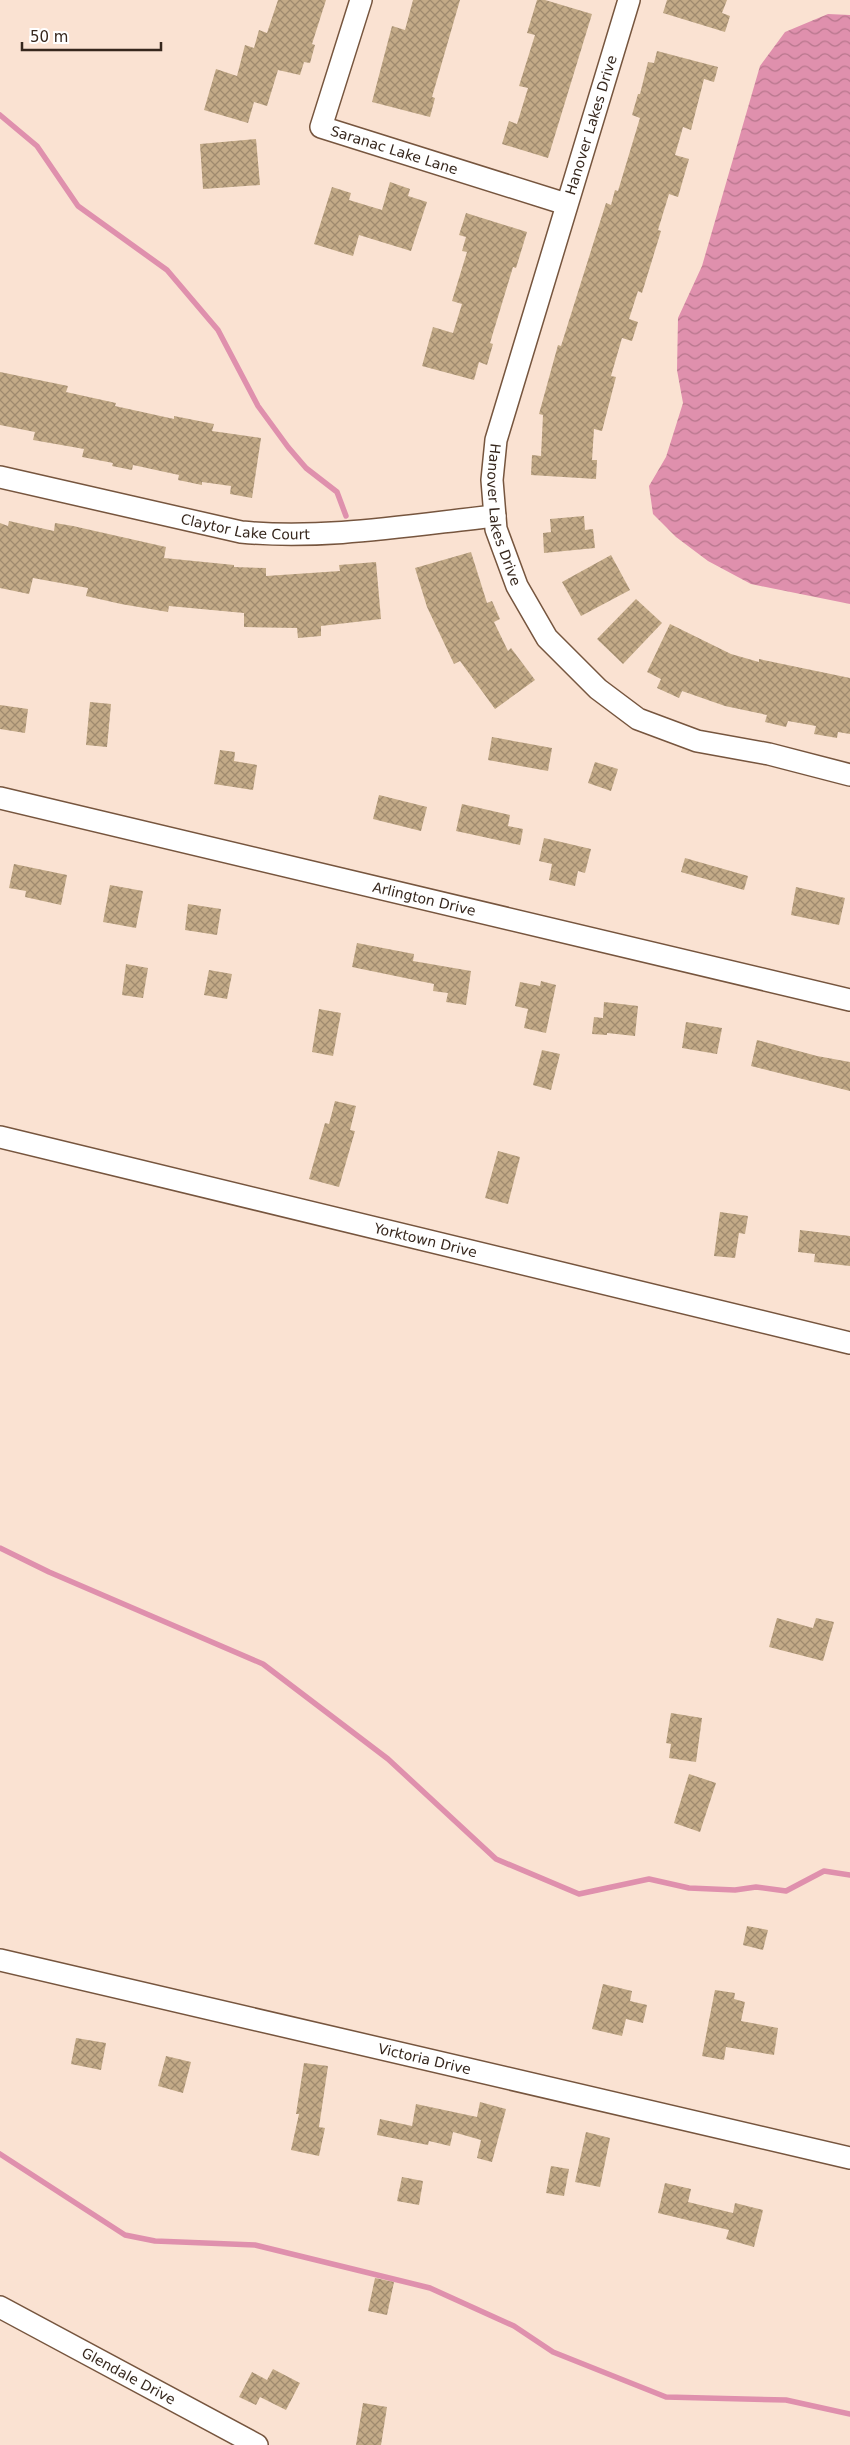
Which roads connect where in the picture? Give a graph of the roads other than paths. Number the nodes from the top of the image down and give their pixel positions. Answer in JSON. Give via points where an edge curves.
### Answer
{"nodes":[{"id":1,"x":361,"y":0,"type":"edge"},
{"id":2,"x":630,"y":0,"type":"edge"},
{"id":3,"x":566,"y":204,"type":"junction"},
{"id":4,"x":0,"y":477,"type":"edge"},
{"id":5,"x":495,"y":516,"type":"junction"},
{"id":6,"x":850,"y":775,"type":"edge"},
{"id":7,"x":0,"y":798,"type":"edge"},
{"id":8,"x":850,"y":1000,"type":"edge"},
{"id":9,"x":0,"y":1137,"type":"edge"},
{"id":10,"x":850,"y":1344,"type":"edge"},
{"id":11,"x":0,"y":1960,"type":"edge"},
{"id":12,"x":850,"y":2158,"type":"edge"},
{"id":13,"x":0,"y":2307,"type":"edge"},
{"id":14,"x":257,"y":2445,"type":"edge"}],
"edges":[{"from":1,"to":3,"type":"street","name":"Saranac Lake Lane","via":[[321,127]]},
{"from":2,"to":3,"type":"street","name":"Hanover Lakes Drive"},
{"from":3,"to":5,"type":"street","name":"Hanover Lakes Drive","via":[[496,440],[492,480]]},
{"from":4,"to":5,"type":"street","name":"Claytor Lake Court","via":[[241,532],[276,535]]},
{"from":5,"to":6,"type":"street","name":"Hanover Lakes Drive","via":[[496,529],[517,586],[548,638],[598,689],[638,719],[697,741],[769,754]]},
{"from":7,"to":8,"type":"street","name":"Arlington Drive"},
{"from":9,"to":10,"type":"street","name":"Yorktown Drive"},
{"from":11,"to":12,"type":"street","name":"Victoria Drive"},
{"from":13,"to":14,"type":"street","name":"Glendale Drive"}]}
